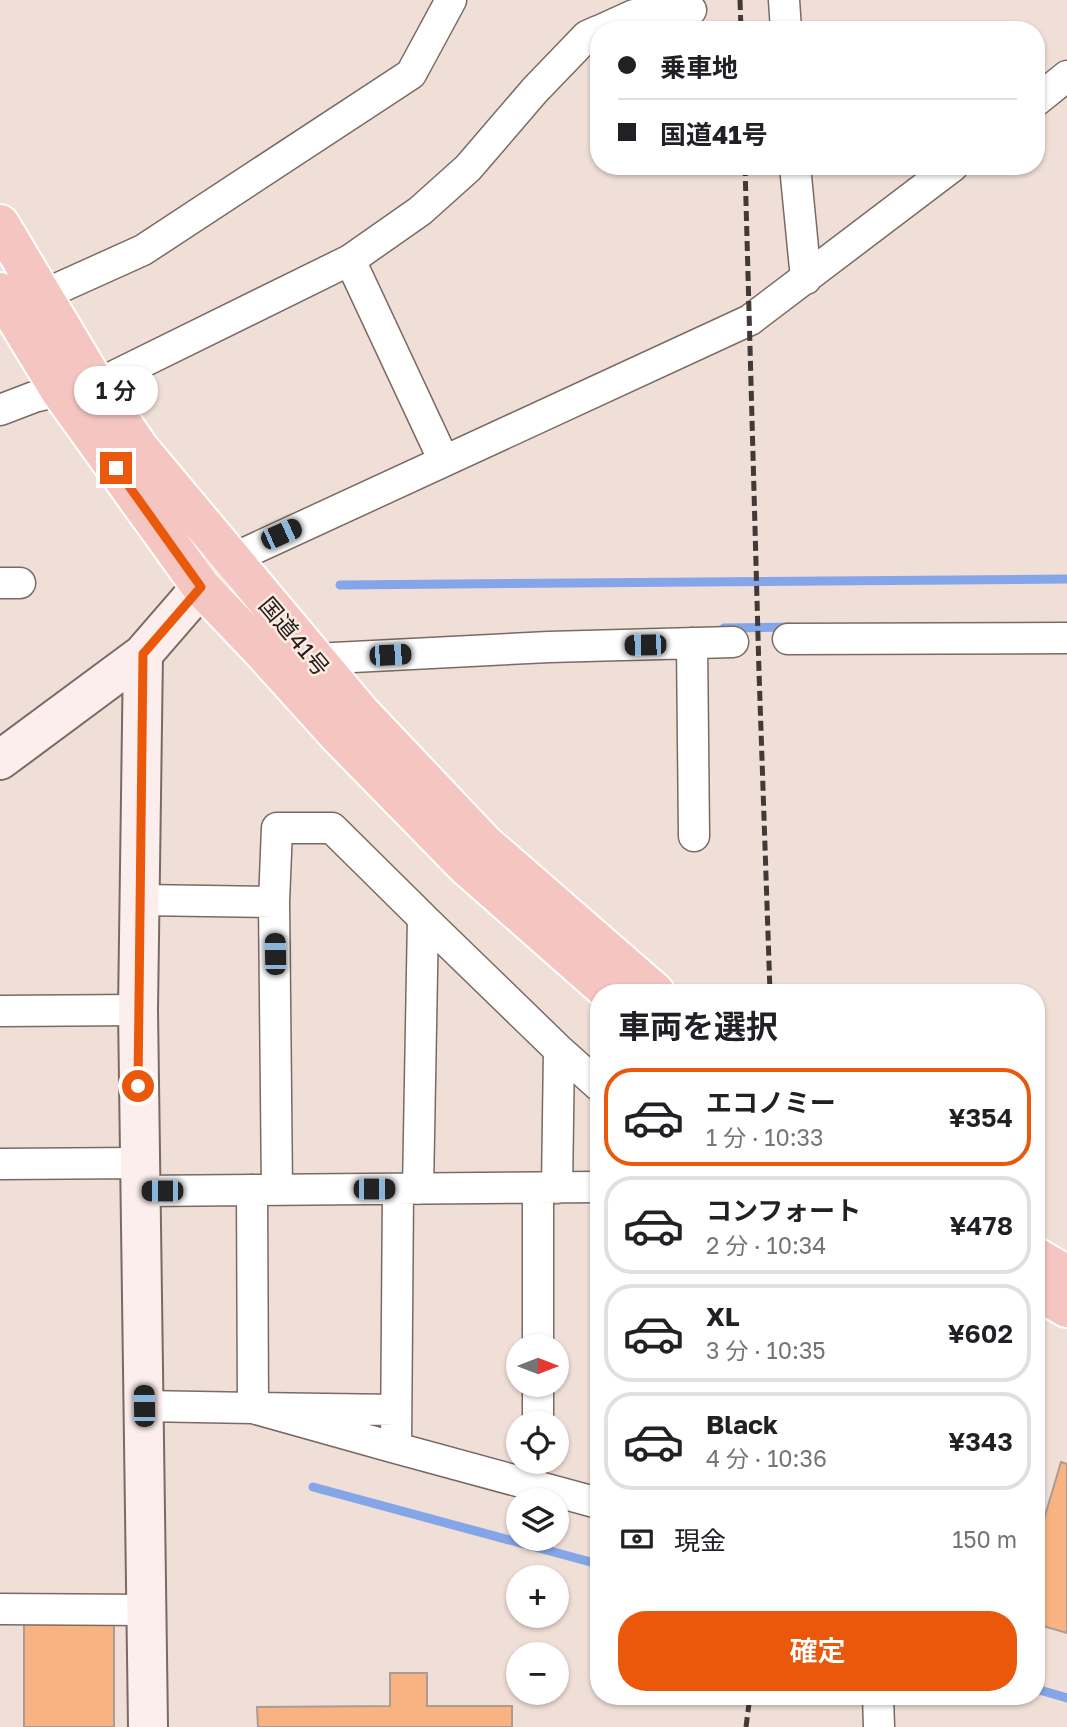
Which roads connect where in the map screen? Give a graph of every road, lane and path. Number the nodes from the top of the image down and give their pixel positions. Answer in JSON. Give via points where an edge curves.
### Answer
{"nodes":[{"id":1,"x":451,"y":0,"type":"edge"},
{"id":2,"x":784,"y":0,"type":"edge"},
{"id":3,"x":691,"y":10,"type":"dead end"},
{"id":4,"x":620,"y":21,"type":"edge"},
{"id":5,"x":785,"y":21,"type":"edge"},
{"id":6,"x":590,"y":35,"type":"edge"},
{"id":7,"x":1067,"y":76,"type":"edge"},
{"id":8,"x":1045,"y":94,"type":"edge"},
{"id":9,"x":796,"y":175,"type":"edge"},
{"id":10,"x":941,"y":175,"type":"edge"},
{"id":11,"x":0,"y":224,"type":"edge"},
{"id":12,"x":350,"y":260,"type":"junction"},
{"id":13,"x":806,"y":279,"type":"junction"},
{"id":14,"x":0,"y":292,"type":"edge"},
{"id":15,"x":41,"y":296,"type":"junction"},
{"id":16,"x":78,"y":388,"type":"junction"},
{"id":17,"x":0,"y":410,"type":"edge"},
{"id":18,"x":444,"y":461,"type":"junction"},
{"id":19,"x":232,"y":559,"type":"junction"},
{"id":20,"x":201,"y":587,"type":"junction"},
{"id":21,"x":788,"y":639,"type":"dead end"},
{"id":22,"x":1067,"y":639,"type":"edge"},
{"id":23,"x":733,"y":642,"type":"dead end"},
{"id":24,"x":692,"y":643,"type":"junction"},
{"id":25,"x":143,"y":654,"type":"junction"},
{"id":26,"x":314,"y":659,"type":"junction"},
{"id":27,"x":348,"y":723,"type":"junction"},
{"id":28,"x":0,"y":760,"type":"edge"},
{"id":29,"x":694,"y":836,"type":"dead end"},
{"id":30,"x":140,"y":900,"type":"junction"},
{"id":31,"x":274,"y":902,"type":"junction"},
{"id":32,"x":423,"y":918,"type":"junction"},
{"id":33,"x":600,"y":984,"type":"edge"},
{"id":34,"x":646,"y":984,"type":"edge"},
{"id":35,"x":138,"y":1010,"type":"junction"},
{"id":36,"x":0,"y":1011,"type":"edge"},
{"id":37,"x":559,"y":1050,"type":"junction"},
{"id":38,"x":590,"y":1078,"type":"edge"},
{"id":39,"x":0,"y":1164,"type":"edge"},
{"id":40,"x":139,"y":1177,"type":"junction"},
{"id":41,"x":590,"y":1187,"type":"edge"},
{"id":42,"x":547,"y":1188,"type":"junction"},
{"id":43,"x":408,"y":1189,"type":"junction"},
{"id":44,"x":265,"y":1190,"type":"junction"},
{"id":45,"x":1045,"y":1262,"type":"edge"},
{"id":46,"x":1067,"y":1275,"type":"edge"},
{"id":47,"x":1045,"y":1295,"type":"edge"},
{"id":48,"x":1067,"y":1308,"type":"edge"},
{"id":49,"x":539,"y":1334,"type":"edge"},
{"id":50,"x":144,"y":1406,"type":"junction"},
{"id":51,"x":253,"y":1408,"type":"junction"},
{"id":52,"x":396,"y":1410,"type":"junction"},
{"id":53,"x":396,"y":1448,"type":"junction"},
{"id":54,"x":506,"y":1468,"type":"edge"},
{"id":55,"x":539,"y":1474,"type":"edge"},
{"id":56,"x":590,"y":1499,"type":"edge"},
{"id":57,"x":0,"y":1609,"type":"edge"},
{"id":58,"x":147,"y":1610,"type":"junction"},
{"id":59,"x":878,"y":1705,"type":"edge"},
{"id":60,"x":148,"y":1727,"type":"edge"},
{"id":61,"x":879,"y":1727,"type":"edge"}],
"edges":[{"from":1,"to":15,"type":"street","via":[[411,75],[143,250]]},
{"from":2,"to":5,"type":"street"},
{"from":3,"to":4,"type":"street","via":[[634,15]]},
{"from":6,"to":12,"type":"street","via":[[468,168],[420,211]]},
{"from":7,"to":8,"type":"street"},
{"from":9,"to":13,"type":"street"},
{"from":10,"to":13,"type":"street"},
{"from":11,"to":15,"type":"highway","name":"国道41号"},
{"from":12,"to":16,"type":"street"},
{"from":12,"to":18,"type":"street"},
{"from":13,"to":18,"type":"street","via":[[750,320],[715,338]]},
{"from":14,"to":16,"type":"highway","name":"国道41号"},
{"from":15,"to":16,"type":"highway","name":"国道41号"},
{"from":16,"to":17,"type":"street"},
{"from":16,"to":19,"type":"highway","name":"国道41号","via":[[141,449]]},
{"from":16,"to":20,"type":"highway","name":"国道41号"},
{"from":18,"to":19,"type":"street"},
{"from":19,"to":20,"type":"street"},
{"from":19,"to":26,"type":"highway","name":"国道41号"},
{"from":20,"to":25,"type":"street"},
{"from":20,"to":27,"type":"highway","name":"国道41号","via":[[263,652]]},
{"from":21,"to":22,"type":"street"},
{"from":23,"to":24,"type":"street"},
{"from":24,"to":26,"type":"street"},
{"from":24,"to":29,"type":"street"},
{"from":25,"to":28,"type":"street"},
{"from":25,"to":30,"type":"street"},
{"from":26,"to":27,"type":"highway","name":"国道41号"},
{"from":27,"to":33,"type":"highway","name":"国道41号","via":[[466,866]]},
{"from":27,"to":34,"type":"highway","name":"国道41号"},
{"from":30,"to":31,"type":"street"},
{"from":30,"to":35,"type":"street"},
{"from":31,"to":32,"type":"street","via":[[277,828],[332,828]]},
{"from":31,"to":44,"type":"street"},
{"from":32,"to":37,"type":"street"},
{"from":32,"to":43,"type":"street"},
{"from":35,"to":36,"type":"street"},
{"from":35,"to":40,"type":"street"},
{"from":37,"to":38,"type":"street"},
{"from":37,"to":42,"type":"street"},
{"from":39,"to":40,"type":"street"},
{"from":40,"to":44,"type":"street"},
{"from":40,"to":50,"type":"street"},
{"from":41,"to":42,"type":"street"},
{"from":42,"to":43,"type":"street"},
{"from":42,"to":49,"type":"street"},
{"from":43,"to":44,"type":"street"},
{"from":43,"to":52,"type":"street"},
{"from":44,"to":51,"type":"street"},
{"from":45,"to":46,"type":"highway"},
{"from":47,"to":48,"type":"highway"},
{"from":50,"to":51,"type":"street"},
{"from":50,"to":58,"type":"street"},
{"from":51,"to":52,"type":"street"},
{"from":51,"to":53,"type":"street"},
{"from":52,"to":53,"type":"street"},
{"from":53,"to":54,"type":"street"},
{"from":55,"to":56,"type":"street"},
{"from":57,"to":58,"type":"street"},
{"from":58,"to":60,"type":"street"},
{"from":59,"to":61,"type":"street"}]}
